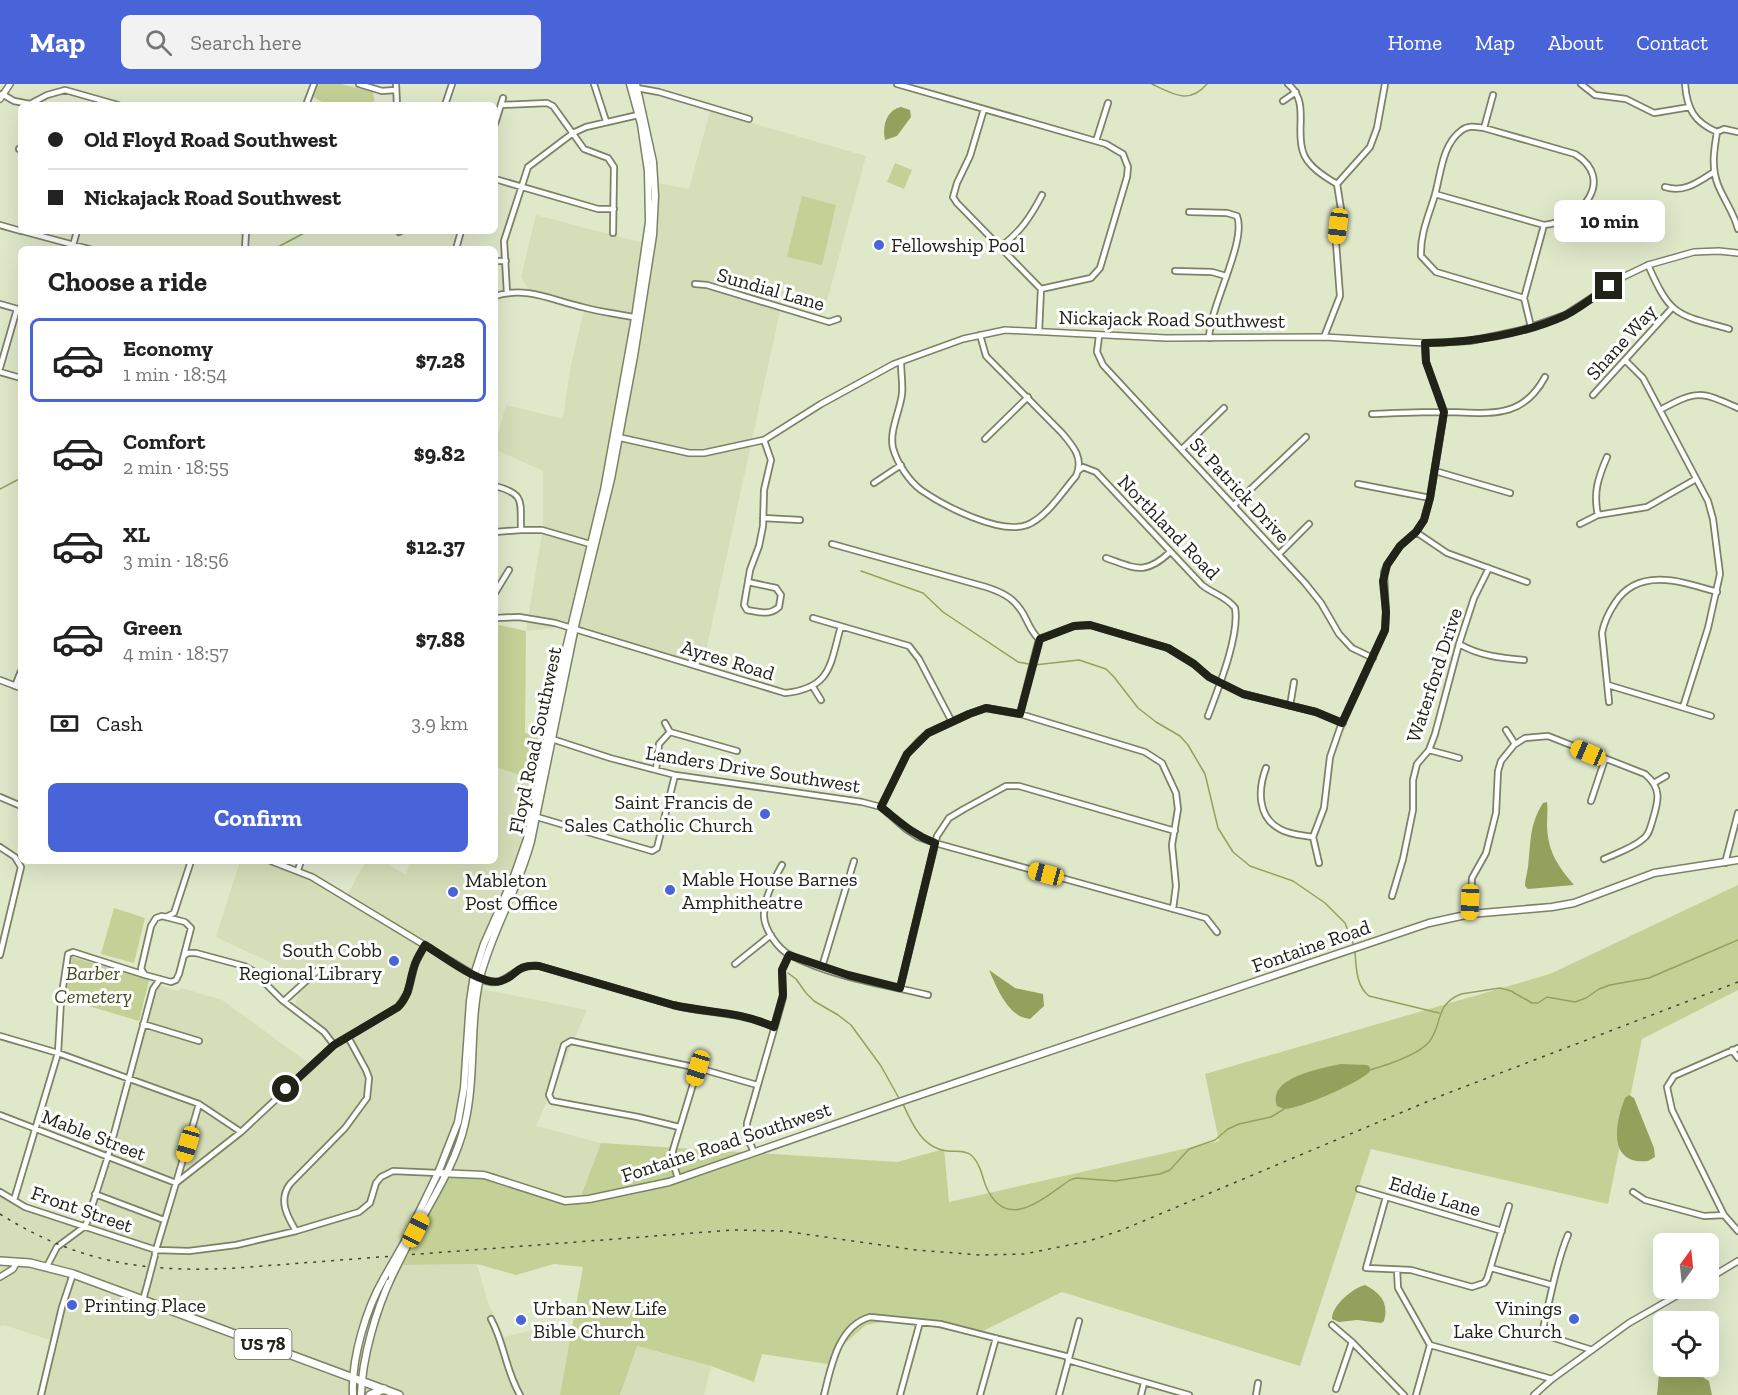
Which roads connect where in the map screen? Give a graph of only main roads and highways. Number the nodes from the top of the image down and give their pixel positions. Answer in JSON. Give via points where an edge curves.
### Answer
{"nodes":[{"id":1,"x":630,"y":84,"type":"edge"},
{"id":2,"x":637,"y":86,"type":"edge"},
{"id":3,"x":637,"y":318,"type":"junction"},
{"id":4,"x":617,"y":436,"type":"junction"},
{"id":5,"x":572,"y":628,"type":"junction"},
{"id":6,"x":549,"y":738,"type":"junction"},
{"id":7,"x":1738,"y":860,"type":"edge"},
{"id":8,"x":477,"y":977,"type":"junction"},
{"id":9,"x":903,"y":1101,"type":"joint"},
{"id":10,"x":442,"y":1173,"type":"junction"},
{"id":11,"x":407,"y":1243,"type":"junction"},
{"id":12,"x":0,"y":1261,"type":"edge"},
{"id":13,"x":352,"y":1378,"type":"junction"},
{"id":14,"x":361,"y":1381,"type":"junction"},
{"id":15,"x":384,"y":1389,"type":"junction"},
{"id":16,"x":353,"y":1395,"type":"edge"},
{"id":17,"x":361,"y":1395,"type":"edge"},
{"id":18,"x":370,"y":1395,"type":"edge"},
{"id":19,"x":399,"y":1395,"type":"edge"}],
"edges":[{"from":1,"to":3,"type":"main road","name":"Floyd Road Southwest","via":[[648,171],[650,205]]},
{"from":2,"to":3,"type":"main road","name":"Floyd Road Southwest","via":[[653,162],[655,196],[653,235]]},
{"from":3,"to":4,"type":"main road","name":"Floyd Road Southwest"},
{"from":4,"to":5,"type":"main road","name":"Floyd Road Southwest"},
{"from":4,"to":5,"type":"main road","name":"Floyd Road Southwest","via":[[611,479]]},
{"from":5,"to":6,"type":"main road","name":"Floyd Road Southwest"},
{"from":6,"to":8,"type":"main road","name":"Floyd Road Southwest","via":[[520,860],[484,945]]},
{"from":6,"to":8,"type":"main road","name":"Floyd Road Southwest","via":[[527,857]]},
{"from":7,"to":9,"type":"main road","name":"Fontaine Road","via":[[1654,873],[1552,908],[1438,920]]},
{"from":8,"to":10,"type":"main road","name":"Floyd Road Southwest","via":[[467,1113],[462,1135]]},
{"from":9,"to":10,"type":"main road","name":"Fontaine Road Southwest","via":[[678,1178],[574,1201],[484,1175]]},
{"from":10,"to":11,"type":"main road","name":"Floyd Road Southwest"},
{"from":11,"to":13,"type":"main road","name":"Floyd Road Southwest","bridge":true,"via":[[384,1278],[368,1313]]},
{"from":11,"to":14,"type":"main road","name":"Floyd Road Southwest","bridge":true,"via":[[378,1312]]},
{"from":12,"to":13,"type":"main road","number":"US 78","via":[[47,1266],[73,1274]]},
{"from":13,"to":14,"type":"main road","number":"US 78"},
{"from":13,"to":16,"type":"main road","name":"Floyd Road Southwest"},
{"from":14,"to":15,"type":"main road","number":"US 78"},
{"from":14,"to":17,"type":"main road","name":"Floyd Road Southwest"},
{"from":15,"to":18,"type":"main road"},
{"from":15,"to":19,"type":"main road","number":"US 78"}]}
